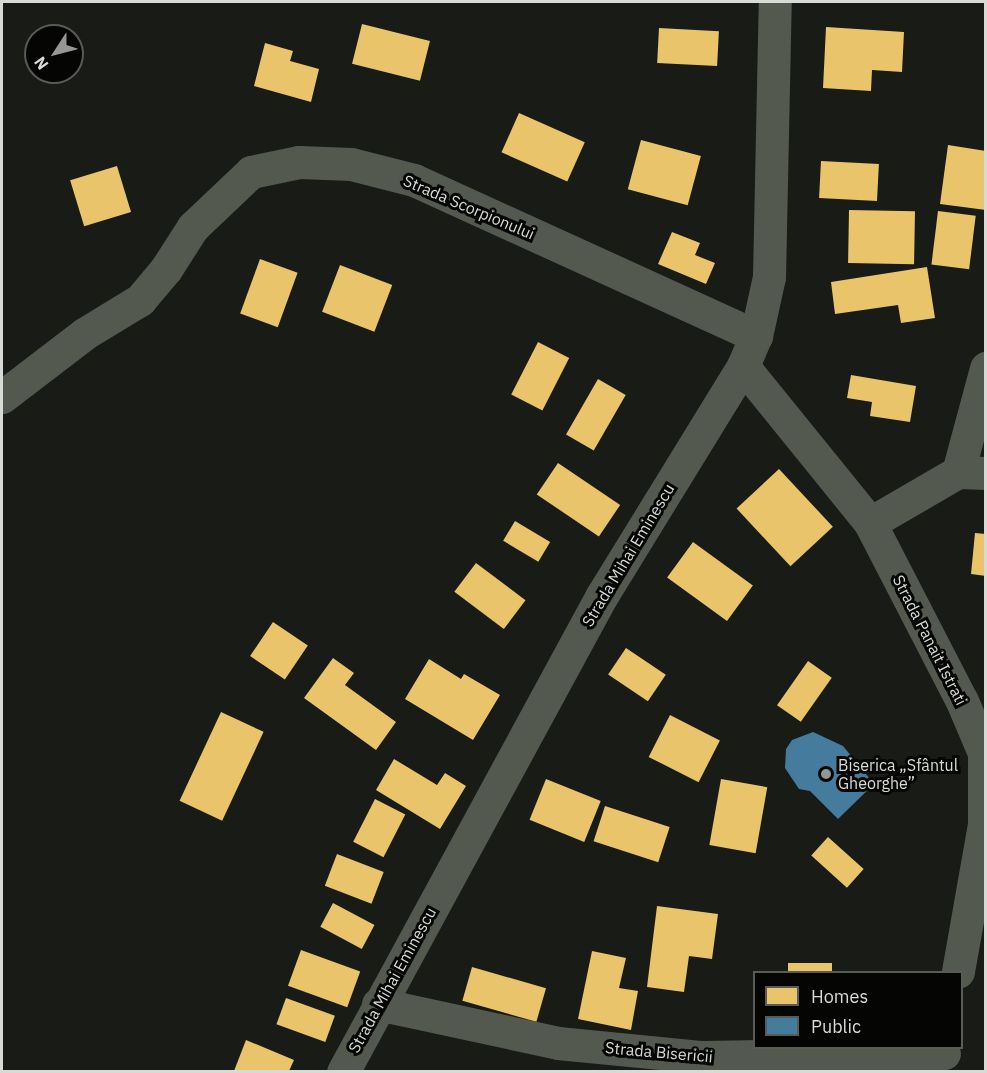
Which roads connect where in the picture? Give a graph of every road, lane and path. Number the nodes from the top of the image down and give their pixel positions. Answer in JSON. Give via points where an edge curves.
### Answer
{"nodes":[{"id":1,"x":775,"y":2,"type":"edge"},
{"id":2,"x":756,"y":336,"type":"junction"},
{"id":3,"x":743,"y":366,"type":"junction"},
{"id":4,"x":986,"y":368,"type":"edge"},
{"id":5,"x":2,"y":397,"type":"edge"},
{"id":6,"x":972,"y":472,"type":"edge"},
{"id":7,"x":870,"y":523,"type":"junction"},
{"id":8,"x":985,"y":825,"type":"edge"},
{"id":9,"x":958,"y":971,"type":"edge"},
{"id":10,"x":378,"y":1004,"type":"junction"},
{"id":11,"x":943,"y":1057,"type":"edge"},
{"id":12,"x":343,"y":1071,"type":"edge"}],
"edges":[{"from":1,"to":2,"type":"street","name":"Strada Mihai Eminescu","via":[[769,277]]},
{"from":2,"to":3,"type":"street","name":"Strada Mihai Eminescu"},
{"from":2,"to":5,"type":"street","name":"Strada Scorpionului","via":[[414,180],[351,164],[299,162],[251,172],[192,227],[166,270],[140,300],[84,334]]},
{"from":3,"to":7,"type":"street","name":"Strada Panait Istrati"},
{"from":3,"to":10,"type":"street","name":"Strada Mihai Eminescu","via":[[601,597]]},
{"from":4,"to":6,"type":"street"},
{"from":6,"to":7,"type":"street"},
{"from":7,"to":8,"type":"street","name":"Strada Panait Istrati","via":[[962,701],[984,753]]},
{"from":8,"to":9,"type":"street","name":"Strada Panait Istrati"},
{"from":10,"to":11,"type":"street","name":"Strada Bisericii","via":[[558,1043],[702,1057]]},
{"from":10,"to":12,"type":"street","name":"Strada Mihai Eminescu"}]}
